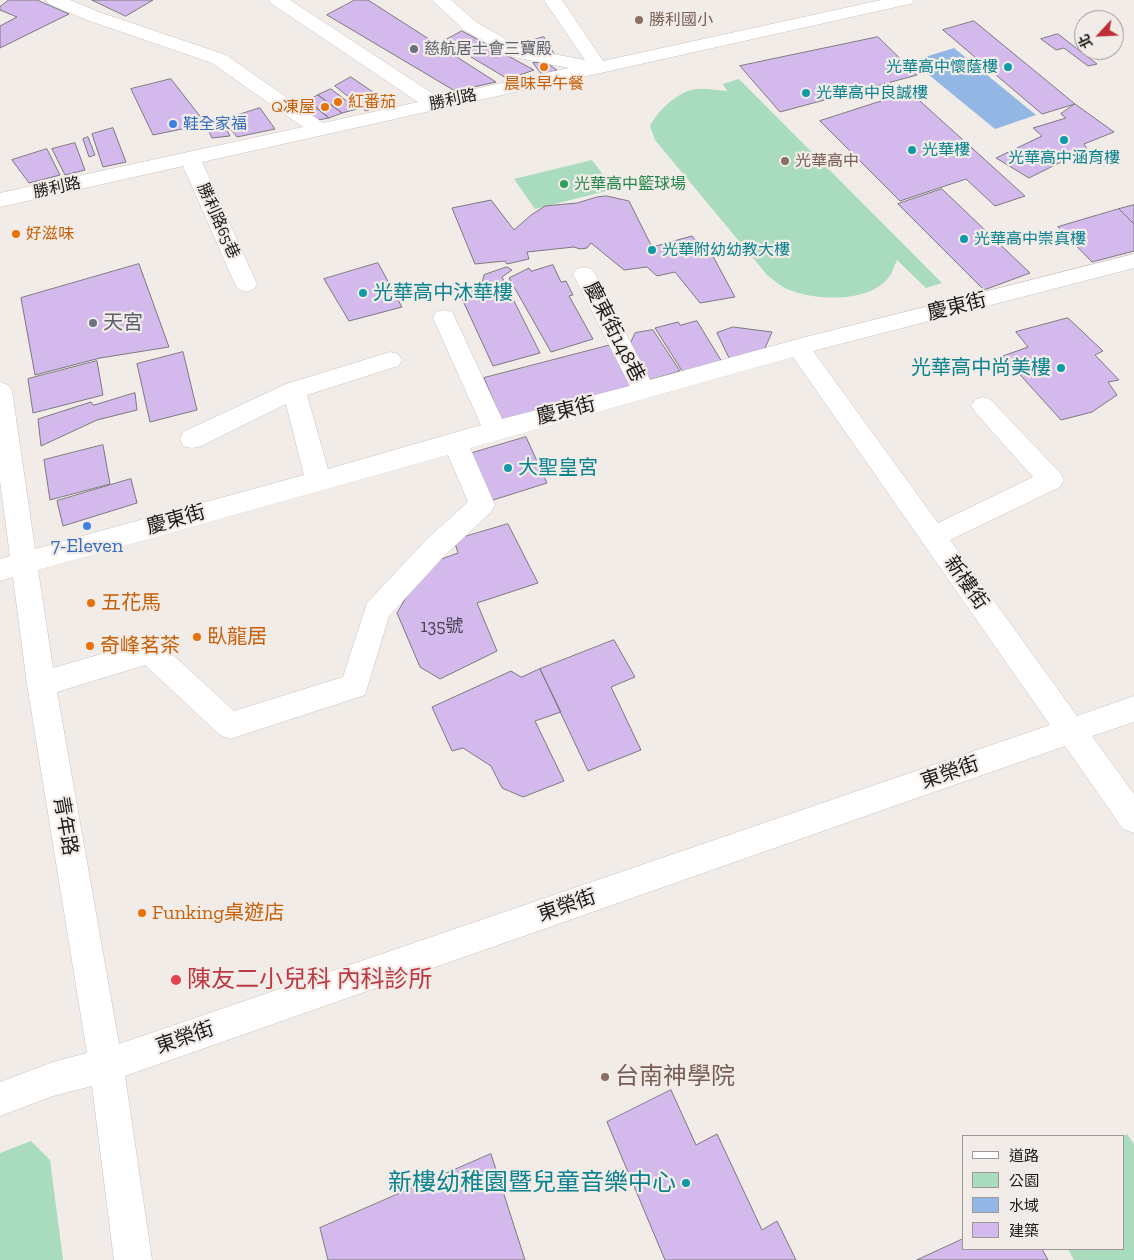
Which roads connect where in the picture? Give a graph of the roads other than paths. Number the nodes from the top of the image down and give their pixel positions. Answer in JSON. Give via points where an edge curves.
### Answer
{"nodes":[{"id":1,"x":55,"y":0,"type":"edge"},
{"id":2,"x":311,"y":0,"type":"edge"},
{"id":3,"x":441,"y":0,"type":"edge"},
{"id":4,"x":553,"y":0,"type":"edge"},
{"id":5,"x":905,"y":0,"type":"edge"},
{"id":6,"x":284,"y":4,"type":"edge"},
{"id":7,"x":599,"y":68,"type":"junction"},
{"id":8,"x":435,"y":104,"type":"junction"},
{"id":9,"x":319,"y":129,"type":"junction"},
{"id":10,"x":190,"y":158,"type":"junction"},
{"id":11,"x":0,"y":200,"type":"edge"},
{"id":12,"x":1134,"y":261,"type":"edge"},
{"id":13,"x":584,"y":274,"type":"dead end"},
{"id":14,"x":246,"y":284,"type":"dead end"},
{"id":15,"x":444,"y":318,"type":"dead end"},
{"id":16,"x":798,"y":347,"type":"junction"},
{"id":17,"x":390,"y":360,"type":"dead end"},
{"id":18,"x":294,"y":390,"type":"junction"},
{"id":19,"x":644,"y":390,"type":"junction"},
{"id":20,"x":0,"y":391,"type":"edge"},
{"id":21,"x":982,"y":406,"type":"dead end"},
{"id":22,"x":495,"y":430,"type":"junction"},
{"id":23,"x":192,"y":440,"type":"dead end"},
{"id":24,"x":456,"y":442,"type":"junction"},
{"id":25,"x":318,"y":480,"type":"junction"},
{"id":26,"x":934,"y":537,"type":"junction"},
{"id":27,"x":12,"y":567,"type":"edge"},
{"id":28,"x":41,"y":684,"type":"junction"},
{"id":29,"x":1134,"y":709,"type":"edge"},
{"id":30,"x":1070,"y":732,"type":"junction"},
{"id":31,"x":1134,"y":819,"type":"edge"},
{"id":32,"x":105,"y":1066,"type":"junction"},
{"id":33,"x":0,"y":1099,"type":"edge"},
{"id":34,"x":133,"y":1260,"type":"edge"}],
"edges":[{"from":1,"to":9,"type":"street","via":[[219,59]]},
{"from":2,"to":6,"type":"street"},
{"from":3,"to":7,"type":"street","via":[[470,26],[515,52]]},
{"from":4,"to":7,"type":"street"},
{"from":5,"to":7,"type":"street","name":"勝利路"},
{"from":6,"to":8,"type":"street"},
{"from":7,"to":8,"type":"street","name":"勝利路"},
{"from":8,"to":9,"type":"street","name":"勝利路"},
{"from":9,"to":10,"type":"street","name":"勝利路"},
{"from":10,"to":11,"type":"street","name":"勝利路"},
{"from":10,"to":14,"type":"street","name":"勝利路65巷"},
{"from":12,"to":16,"type":"street","name":"慶東街","via":[[1078,278]]},
{"from":13,"to":19,"type":"street","name":"慶東街148巷"},
{"from":15,"to":22,"type":"street"},
{"from":16,"to":19,"type":"street","name":"慶東街"},
{"from":16,"to":26,"type":"street","name":"新樓街"},
{"from":17,"to":18,"type":"street"},
{"from":18,"to":23,"type":"street"},
{"from":18,"to":25,"type":"street"},
{"from":19,"to":22,"type":"street","name":"慶東街"},
{"from":20,"to":27,"type":"street","name":"青年路"},
{"from":21,"to":26,"type":"street","via":[[1051,480]]},
{"from":22,"to":24,"type":"street","name":"慶東街"},
{"from":24,"to":25,"type":"street","name":"慶東街"},
{"from":24,"to":28,"type":"street","via":[[482,505],[436,547],[377,611],[355,686],[230,726],[150,652]]},
{"from":25,"to":27,"type":"street","name":"慶東街"},
{"from":26,"to":30,"type":"street","name":"新樓街"},
{"from":27,"to":28,"type":"street","name":"青年路"},
{"from":28,"to":32,"type":"street","name":"青年路"},
{"from":29,"to":30,"type":"street","name":"東榮街"},
{"from":30,"to":31,"type":"street","name":"新樓街"},
{"from":30,"to":32,"type":"street","name":"東榮街"},
{"from":32,"to":33,"type":"street","name":"東榮街","via":[[53,1079]]},
{"from":32,"to":34,"type":"street","name":"青年路"}]}
